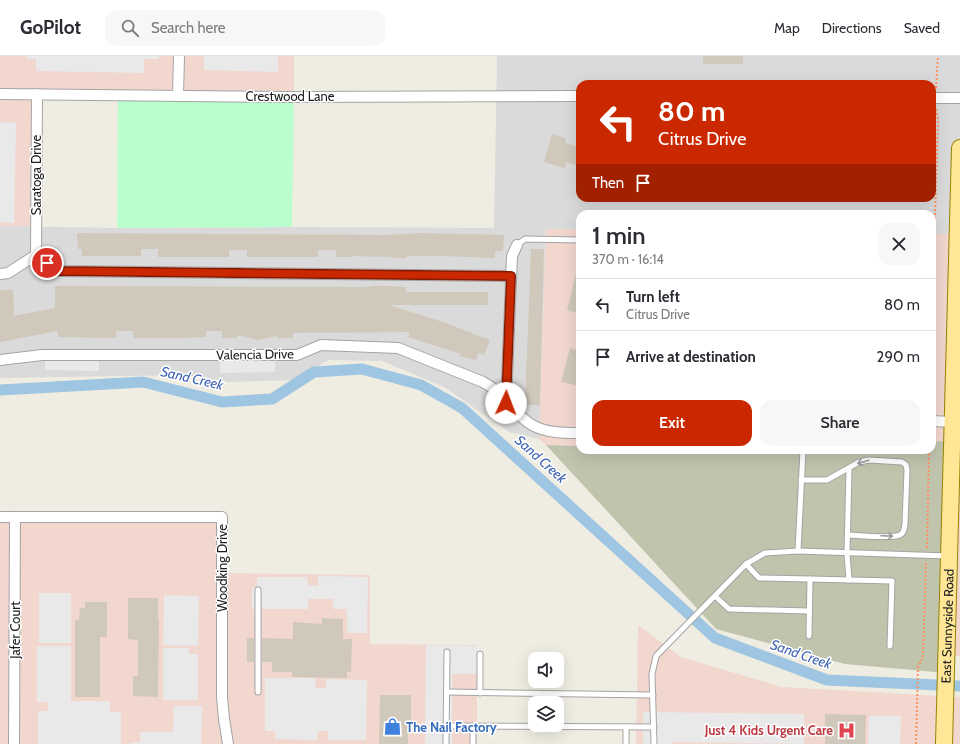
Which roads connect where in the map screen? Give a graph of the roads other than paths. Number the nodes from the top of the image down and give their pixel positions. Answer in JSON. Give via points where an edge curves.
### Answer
{"nodes":[{"id":1,"x":179,"y":56,"type":"edge"},
{"id":2,"x":0,"y":94,"type":"edge"},
{"id":3,"x":37,"y":94,"type":"junction"},
{"id":4,"x":178,"y":96,"type":"junction"},
{"id":5,"x":576,"y":96,"type":"edge"},
{"id":6,"x":936,"y":98,"type":"edge"},
{"id":7,"x":960,"y":98,"type":"edge"},
{"id":8,"x":960,"y":148,"type":"edge"},
{"id":9,"x":576,"y":240,"type":"edge"},
{"id":10,"x":517,"y":245,"type":"joint"},
{"id":11,"x":36,"y":256,"type":"junction"},
{"id":12,"x":0,"y":274,"type":"edge"},
{"id":13,"x":511,"y":276,"type":"junction"},
{"id":14,"x":0,"y":360,"type":"edge"},
{"id":15,"x":506,"y":403,"type":"junction"},
{"id":16,"x":936,"y":421,"type":"edge"},
{"id":17,"x":952,"y":422,"type":"junction"},
{"id":18,"x":576,"y":433,"type":"edge"},
{"id":19,"x":803,"y":454,"type":"edge"},
{"id":20,"x":849,"y":469,"type":"junction"},
{"id":21,"x":801,"y":480,"type":"junction"},
{"id":22,"x":0,"y":517,"type":"edge"},
{"id":23,"x":15,"y":517,"type":"junction"},
{"id":24,"x":848,"y":535,"type":"junction"},
{"id":25,"x":798,"y":551,"type":"junction"},
{"id":26,"x":847,"y":553,"type":"junction"},
{"id":27,"x":949,"y":556,"type":"junction"},
{"id":28,"x":746,"y":564,"type":"junction"},
{"id":29,"x":810,"y":578,"type":"junction"},
{"id":30,"x":849,"y":580,"type":"junction"},
{"id":31,"x":258,"y":590,"type":"dead end"},
{"id":32,"x":715,"y":596,"type":"junction"},
{"id":33,"x":808,"y":611,"type":"junction"},
{"id":34,"x":809,"y":636,"type":"dead end"},
{"id":35,"x":890,"y":646,"type":"dead end"},
{"id":36,"x":447,"y":652,"type":"dead end"},
{"id":37,"x":480,"y":654,"type":"dead end"},
{"id":38,"x":258,"y":692,"type":"dead end"},
{"id":39,"x":447,"y":692,"type":"junction"},
{"id":40,"x":480,"y":693,"type":"junction"},
{"id":41,"x":653,"y":695,"type":"junction"},
{"id":42,"x":446,"y":726,"type":"junction"},
{"id":43,"x":473,"y":726,"type":"junction"},
{"id":44,"x":626,"y":727,"type":"junction"},
{"id":45,"x":654,"y":727,"type":"junction"},
{"id":46,"x":14,"y":744,"type":"edge"},
{"id":47,"x":228,"y":744,"type":"edge"},
{"id":48,"x":446,"y":744,"type":"edge"},
{"id":49,"x":473,"y":744,"type":"edge"},
{"id":50,"x":626,"y":744,"type":"edge"},
{"id":51,"x":654,"y":744,"type":"edge"},
{"id":52,"x":944,"y":744,"type":"edge"}],
"edges":[{"from":1,"to":4,"type":"street"},
{"from":2,"to":3,"type":"street","name":"Crestwood Lane"},
{"from":3,"to":4,"type":"street","name":"Crestwood Lane"},
{"from":3,"to":11,"type":"street","name":"Saratoga Drive"},
{"from":4,"to":5,"type":"street","name":"Crestwood Lane"},
{"from":6,"to":7,"type":"street"},
{"from":8,"to":17,"type":"main road","name":"East Sunnyside Road"},
{"from":9,"to":10,"type":"lane","via":[[525,239]]},
{"from":10,"to":13,"type":"street","via":[[512,256]]},
{"from":11,"to":12,"type":"street","via":[[8,274]]},
{"from":11,"to":13,"type":"street","via":[[59,271]]},
{"from":13,"to":15,"type":"street"},
{"from":14,"to":15,"type":"street","name":"Valencia Drive","via":[[42,355],[297,355],[321,345],[398,348],[483,382],[496,391]]},
{"from":15,"to":18,"type":"street","name":"Valencia Drive","via":[[531,424],[545,430]]},
{"from":16,"to":17,"type":"street"},
{"from":17,"to":27,"type":"main road","name":"East Sunnyside Road"},
{"from":19,"to":21,"type":"lane"},
{"from":20,"to":21,"type":"lane","via":[[827,480]]},
{"from":20,"to":24,"type":"lane"},
{"from":24,"to":20,"type":"lane","one_way":true,"via":[[891,537],[903,533],[907,470],[902,462],[869,460],[859,462]]},
{"from":21,"to":25,"type":"lane"},
{"from":22,"to":23,"type":"street","name":"Woodking Drive"},
{"from":23,"to":46,"type":"street","name":"Jafer Court"},
{"from":23,"to":47,"type":"street","name":"Woodking Drive","via":[[222,517],[222,697]]},
{"from":24,"to":26,"type":"lane"},
{"from":25,"to":26,"type":"lane"},
{"from":25,"to":28,"type":"lane","via":[[765,553]]},
{"from":26,"to":27,"type":"lane"},
{"from":26,"to":30,"type":"lane"},
{"from":27,"to":52,"type":"main road","name":"East Sunnyside Road"},
{"from":28,"to":29,"type":"lane","via":[[759,578]]},
{"from":28,"to":32,"type":"lane"},
{"from":29,"to":30,"type":"lane"},
{"from":29,"to":33,"type":"lane"},
{"from":30,"to":35,"type":"lane","via":[[892,581]]},
{"from":31,"to":38,"type":"lane"},
{"from":32,"to":33,"type":"lane","via":[[729,609]]},
{"from":32,"to":41,"type":"lane","via":[[656,656],[652,674]]},
{"from":33,"to":34,"type":"lane"},
{"from":36,"to":39,"type":"lane"},
{"from":37,"to":40,"type":"lane"},
{"from":39,"to":40,"type":"lane"},
{"from":39,"to":42,"type":"lane"},
{"from":40,"to":41,"type":"lane"},
{"from":41,"to":45,"type":"lane"},
{"from":42,"to":43,"type":"lane"},
{"from":42,"to":48,"type":"lane"},
{"from":43,"to":44,"type":"lane"},
{"from":43,"to":49,"type":"lane"},
{"from":44,"to":45,"type":"lane"},
{"from":44,"to":50,"type":"lane"},
{"from":45,"to":51,"type":"lane"}]}
